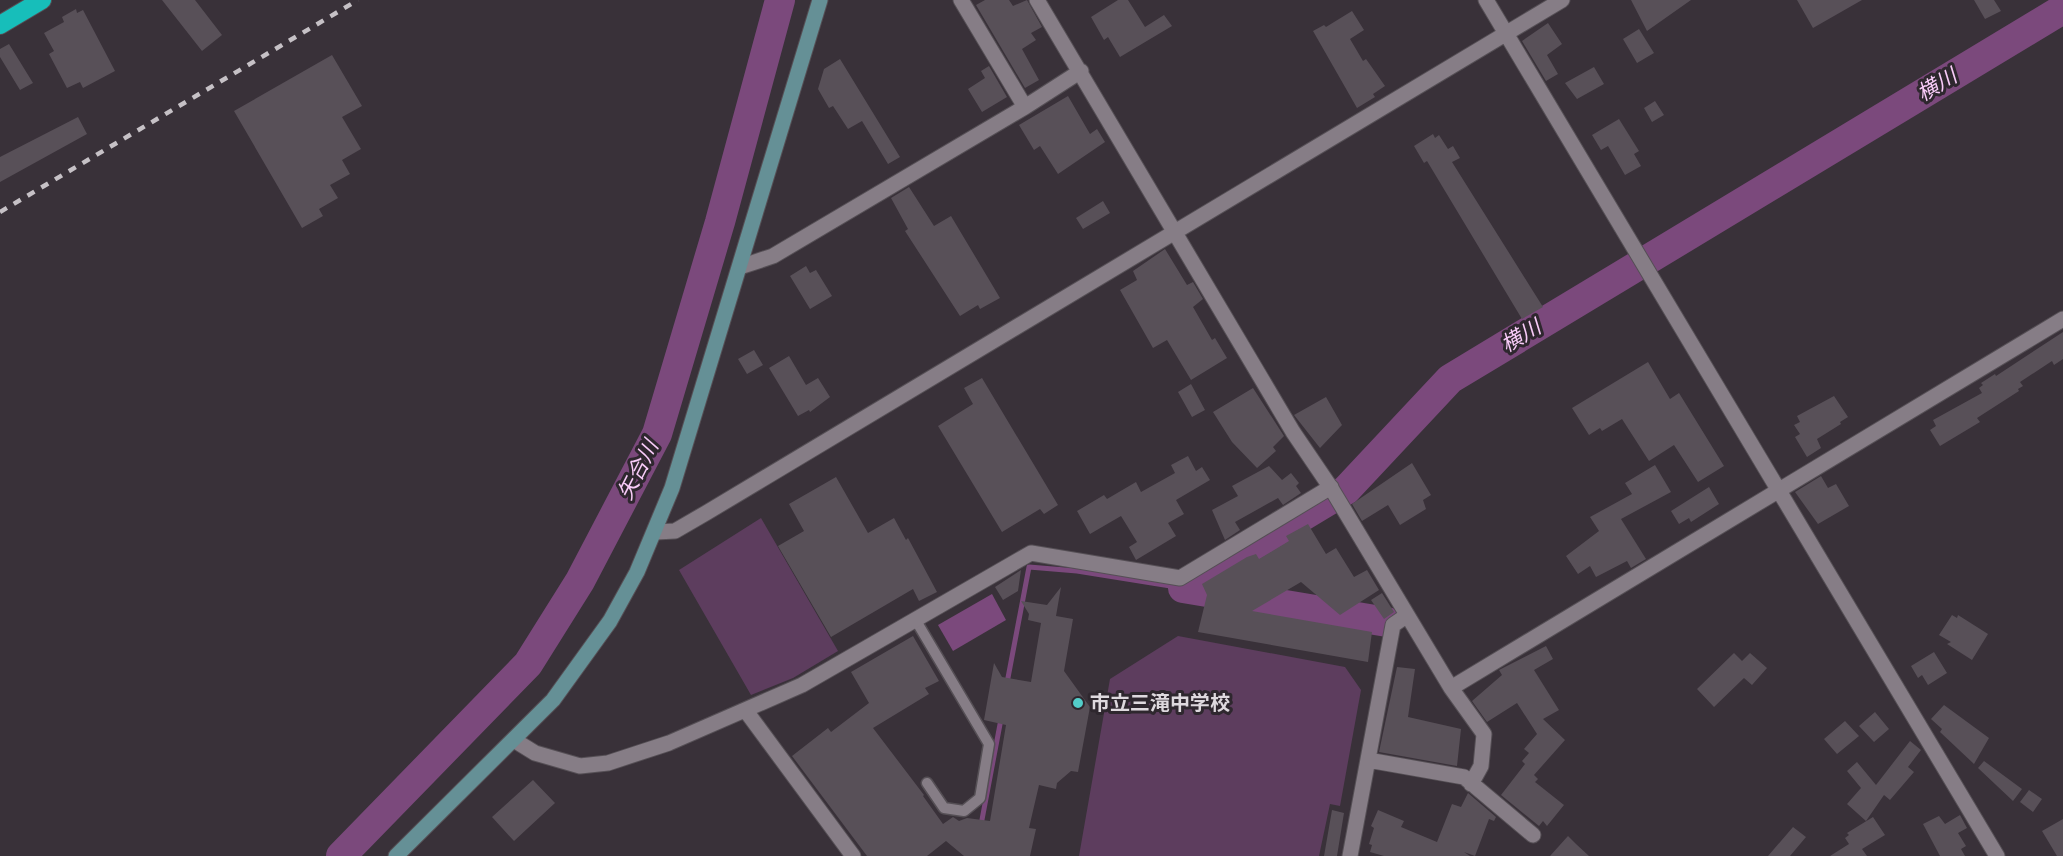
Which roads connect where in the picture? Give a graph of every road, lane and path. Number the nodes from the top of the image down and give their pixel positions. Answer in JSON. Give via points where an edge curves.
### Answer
{"nodes":[{"id":1,"x":42,"y":0,"type":"edge"},
{"id":2,"x":820,"y":0,"type":"edge"},
{"id":3,"x":961,"y":0,"type":"edge"},
{"id":4,"x":1037,"y":0,"type":"edge"},
{"id":5,"x":1486,"y":0,"type":"edge"},
{"id":6,"x":1562,"y":0,"type":"edge"},
{"id":7,"x":0,"y":25,"type":"edge"},
{"id":8,"x":1506,"y":33,"type":"junction"},
{"id":9,"x":1081,"y":71,"type":"junction"},
{"id":10,"x":1025,"y":107,"type":"junction"},
{"id":11,"x":1175,"y":231,"type":"junction"},
{"id":12,"x":740,"y":267,"type":"junction"},
{"id":13,"x":2063,"y":319,"type":"edge"},
{"id":14,"x":1779,"y":490,"type":"junction"},
{"id":15,"x":1333,"y":492,"type":"junction"},
{"id":16,"x":656,"y":532,"type":"junction"},
{"id":17,"x":1406,"y":616,"type":"junction"},
{"id":18,"x":915,"y":619,"type":"junction"},
{"id":19,"x":1451,"y":688,"type":"junction"},
{"id":20,"x":746,"y":711,"type":"junction"},
{"id":21,"x":514,"y":740,"type":"junction"},
{"id":22,"x":1368,"y":760,"type":"junction"},
{"id":23,"x":927,"y":783,"type":"dead end"},
{"id":24,"x":1471,"y":784,"type":"junction"},
{"id":25,"x":1533,"y":836,"type":"dead end"},
{"id":26,"x":396,"y":856,"type":"edge"},
{"id":27,"x":853,"y":856,"type":"edge"},
{"id":28,"x":1350,"y":856,"type":"edge"},
{"id":29,"x":1997,"y":856,"type":"edge"}],
"edges":[{"from":1,"to":7,"type":"highway"},
{"from":2,"to":12,"type":"street"},
{"from":3,"to":10,"type":"street"},
{"from":4,"to":9,"type":"street"},
{"from":5,"to":8,"type":"street"},
{"from":6,"to":8,"type":"street"},
{"from":8,"to":11,"type":"street"},
{"from":8,"to":14,"type":"street"},
{"from":9,"to":10,"type":"street"},
{"from":9,"to":11,"type":"street"},
{"from":10,"to":12,"type":"street","via":[[773,256]]},
{"from":11,"to":15,"type":"street","via":[[1293,432]]},
{"from":11,"to":16,"type":"street","via":[[675,531]]},
{"from":12,"to":16,"type":"street"},
{"from":13,"to":14,"type":"street"},
{"from":14,"to":19,"type":"street"},
{"from":14,"to":29,"type":"street"},
{"from":15,"to":17,"type":"street"},
{"from":15,"to":18,"type":"street","via":[[1180,578],[1031,553]]},
{"from":16,"to":21,"type":"street","via":[[610,621],[553,700]]},
{"from":17,"to":19,"type":"street"},
{"from":17,"to":22,"type":"street","via":[[1393,625]]},
{"from":18,"to":20,"type":"street","via":[[802,685]]},
{"from":18,"to":23,"type":"lane","via":[[989,744],[980,798],[964,811],[944,808]]},
{"from":19,"to":24,"type":"street","via":[[1484,734],[1481,766]]},
{"from":20,"to":21,"type":"street","via":[[669,743],[594,765],[558,761]]},
{"from":20,"to":27,"type":"street"},
{"from":21,"to":26,"type":"street"},
{"from":22,"to":24,"type":"street","via":[[1459,776]]},
{"from":22,"to":28,"type":"street"},
{"from":24,"to":25,"type":"street"}]}
